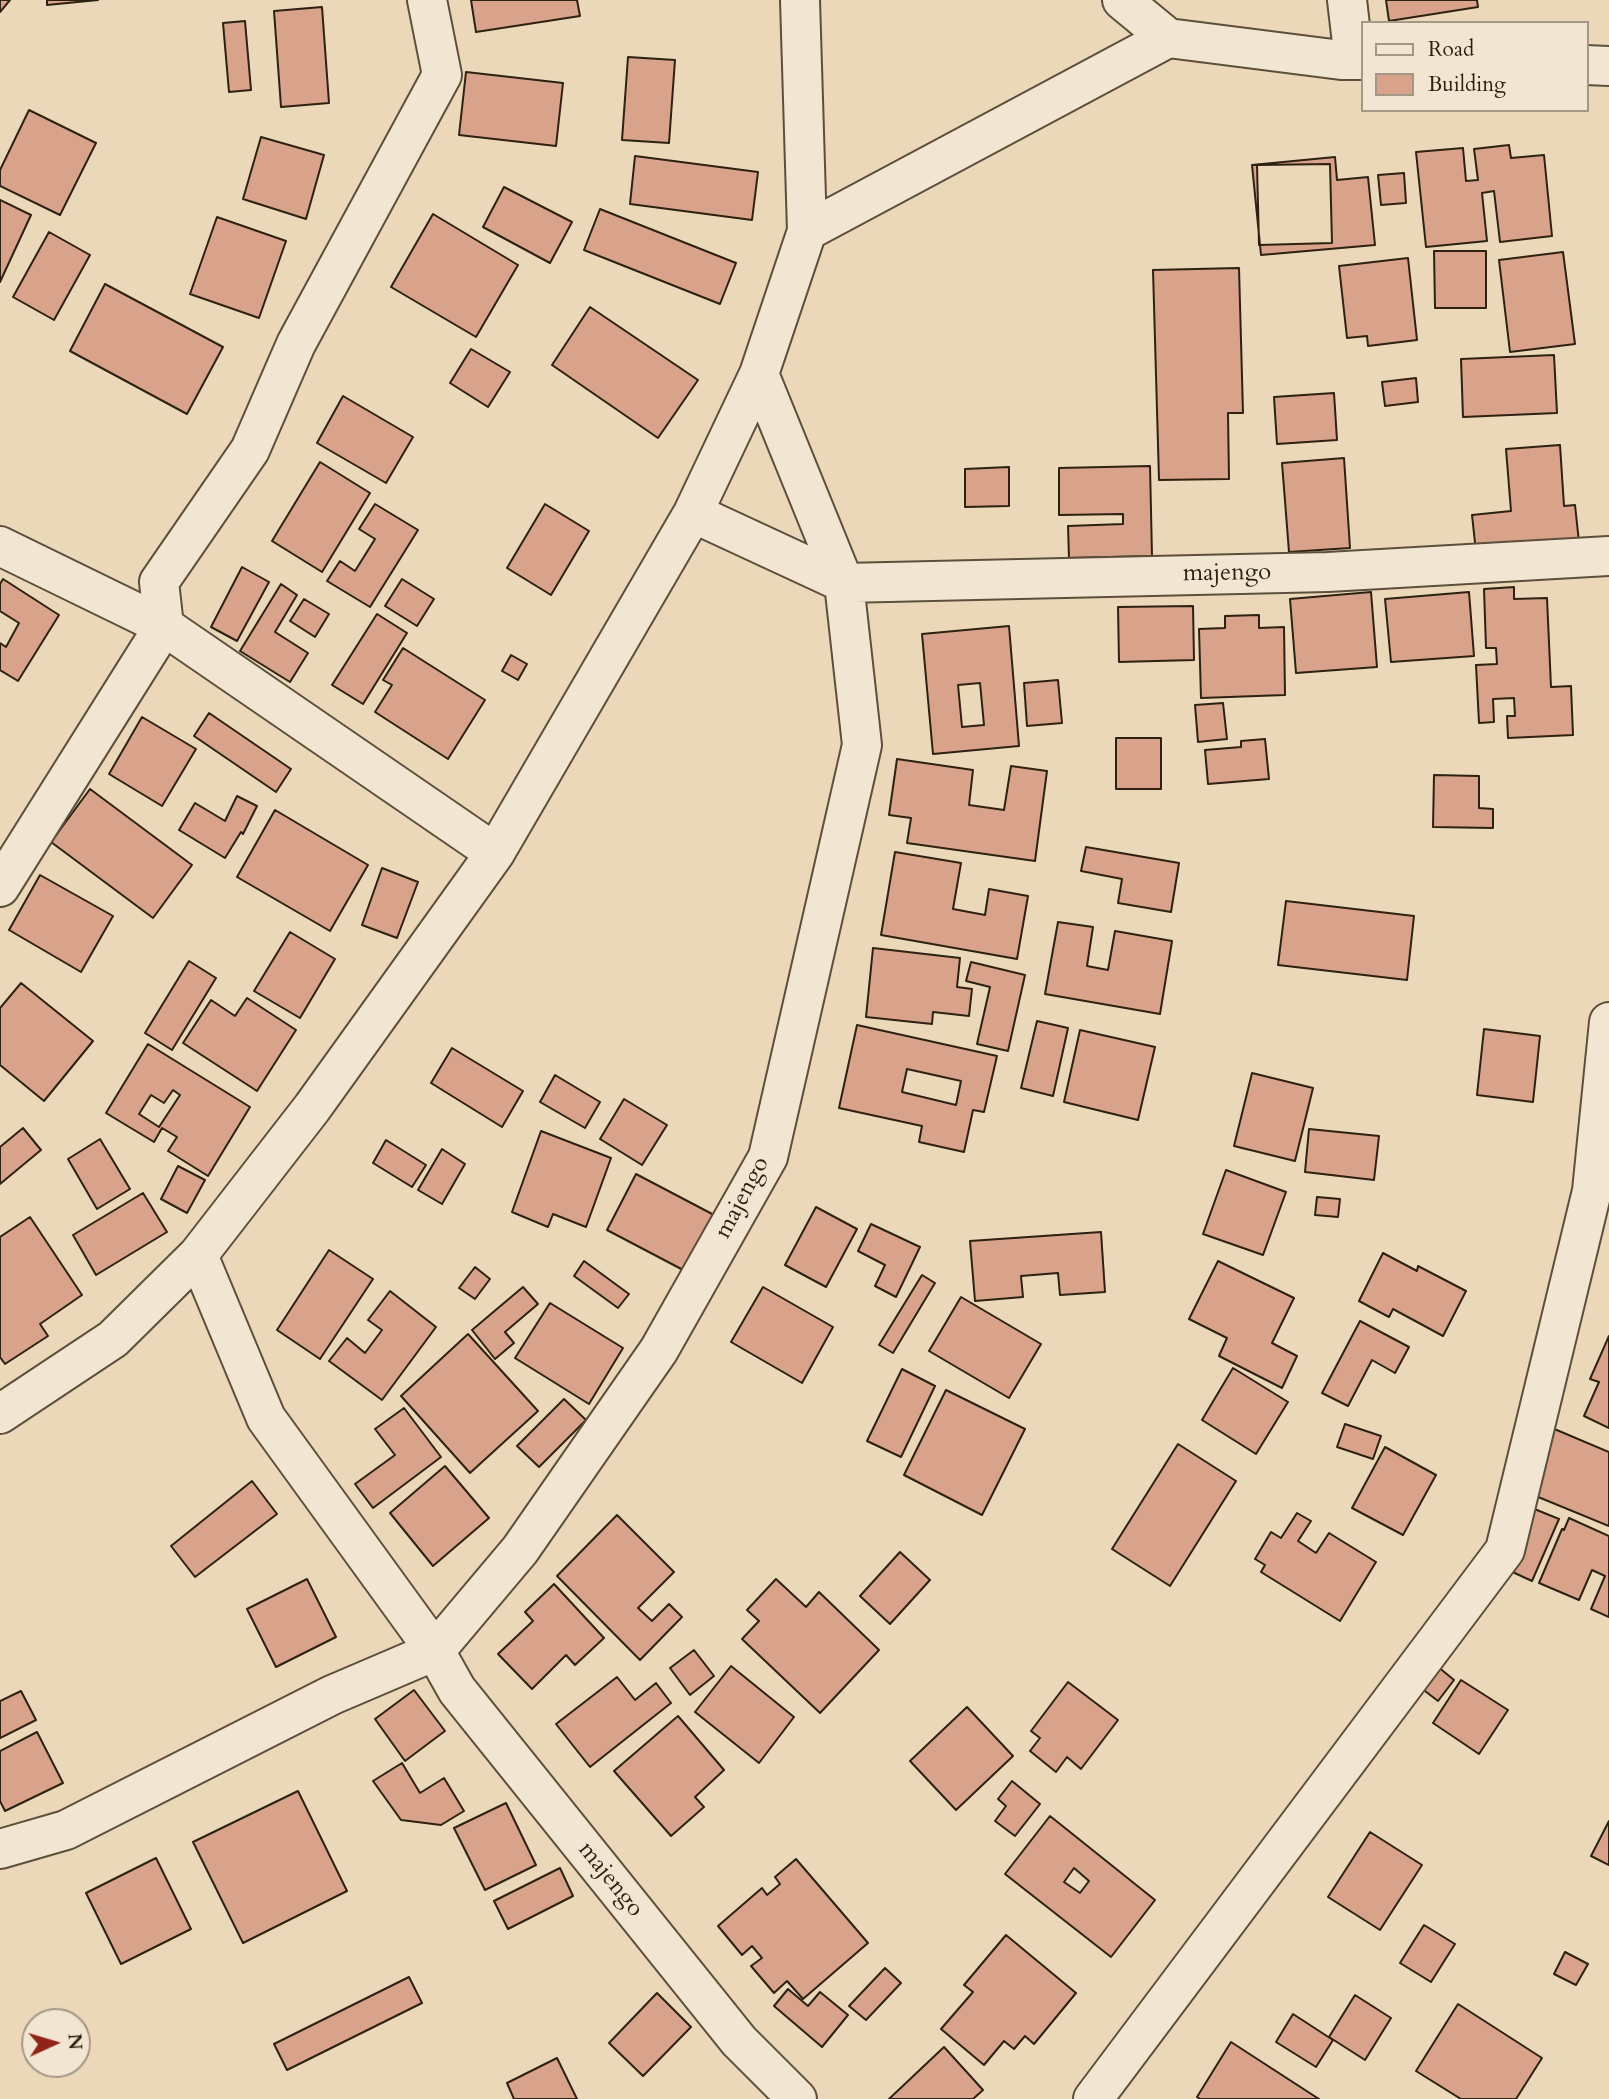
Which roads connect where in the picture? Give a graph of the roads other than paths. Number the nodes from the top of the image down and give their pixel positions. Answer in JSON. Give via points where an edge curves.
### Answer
{"nodes":[{"id":1,"x":427,"y":0,"type":"edge"},
{"id":2,"x":800,"y":0,"type":"edge"},
{"id":3,"x":1122,"y":0,"type":"edge"},
{"id":4,"x":1348,"y":0,"type":"edge"},
{"id":5,"x":1168,"y":38,"type":"junction"},
{"id":6,"x":1358,"y":60,"type":"edge"},
{"id":7,"x":1588,"y":65,"type":"edge"},
{"id":8,"x":1609,"y":65,"type":"edge"},
{"id":9,"x":807,"y":231,"type":"junction"},
{"id":10,"x":759,"y":374,"type":"junction"},
{"id":11,"x":693,"y":513,"type":"junction"},
{"id":12,"x":0,"y":547,"type":"edge"},
{"id":13,"x":1609,"y":556,"type":"edge"},
{"id":14,"x":844,"y":583,"type":"junction"},
{"id":15,"x":164,"y":626,"type":"junction"},
{"id":16,"x":495,"y":853,"type":"junction"},
{"id":17,"x":0,"y":887,"type":"edge"},
{"id":18,"x":1609,"y":1022,"type":"edge"},
{"id":19,"x":198,"y":1255,"type":"junction"},
{"id":20,"x":0,"y":1414,"type":"edge"},
{"id":21,"x":435,"y":1651,"type":"junction"},
{"id":22,"x":0,"y":1849,"type":"edge"},
{"id":23,"x":797,"y":2099,"type":"edge"},
{"id":24,"x":1093,"y":2099,"type":"edge"}],
"edges":[{"from":1,"to":15,"type":"street","via":[[442,75],[296,344],[250,450],[159,582]]},
{"from":2,"to":9,"type":"street"},
{"from":3,"to":5,"type":"street"},
{"from":4,"to":6,"type":"street"},
{"from":5,"to":6,"type":"street"},
{"from":5,"to":9,"type":"street"},
{"from":7,"to":8,"type":"street"},
{"from":9,"to":10,"type":"street"},
{"from":10,"to":11,"type":"street"},
{"from":10,"to":14,"type":"street","name":"majengo"},
{"from":11,"to":14,"type":"street","name":"majengo"},
{"from":11,"to":16,"type":"street"},
{"from":12,"to":15,"type":"street"},
{"from":13,"to":14,"type":"street","name":"majengo","via":[[1328,572]]},
{"from":14,"to":21,"type":"street","name":"majengo","via":[[862,745],[768,1157],[659,1350],[520,1550]]},
{"from":15,"to":16,"type":"street"},
{"from":15,"to":17,"type":"street"},
{"from":16,"to":19,"type":"street","via":[[312,1108]]},
{"from":18,"to":24,"type":"street","via":[[1592,1191],[1505,1550]]},
{"from":19,"to":20,"type":"street","via":[[113,1339]]},
{"from":19,"to":21,"type":"street","name":"majengo","via":[[266,1418]]},
{"from":21,"to":22,"type":"street","via":[[332,1695],[66,1830]]},
{"from":21,"to":23,"type":"street","name":"majengo","via":[[457,1690],[739,2041]]}]}
